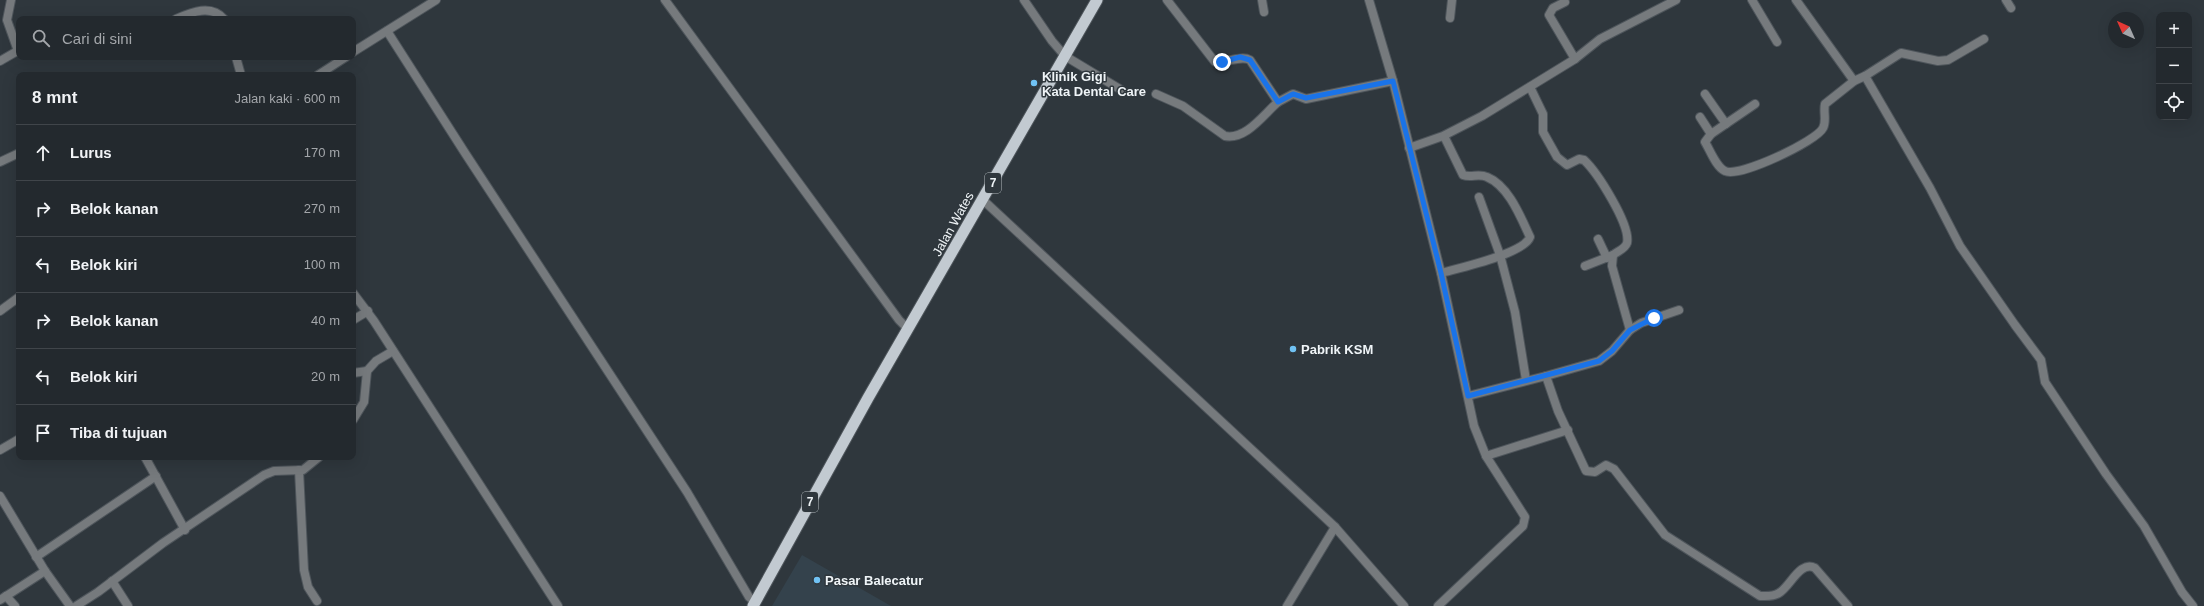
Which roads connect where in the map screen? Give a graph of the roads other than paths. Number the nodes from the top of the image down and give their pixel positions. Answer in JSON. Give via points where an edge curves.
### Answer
{"nodes":[{"id":1,"x":11,"y":0,"type":"edge"},
{"id":2,"x":436,"y":0,"type":"edge"},
{"id":3,"x":665,"y":0,"type":"edge"},
{"id":4,"x":1024,"y":0,"type":"edge"},
{"id":5,"x":1097,"y":0,"type":"edge"},
{"id":6,"x":1167,"y":0,"type":"edge"},
{"id":7,"x":1262,"y":0,"type":"edge"},
{"id":8,"x":1369,"y":0,"type":"edge"},
{"id":9,"x":1452,"y":0,"type":"edge"},
{"id":10,"x":1676,"y":0,"type":"edge"},
{"id":11,"x":1752,"y":0,"type":"edge"},
{"id":12,"x":1796,"y":0,"type":"edge"},
{"id":13,"x":2006,"y":0,"type":"edge"},
{"id":14,"x":1566,"y":1,"type":"edge"},
{"id":15,"x":2012,"y":8,"type":"dead end"},
{"id":16,"x":1264,"y":12,"type":"dead end"},
{"id":17,"x":183,"y":16,"type":"edge"},
{"id":18,"x":222,"y":16,"type":"edge"},
{"id":19,"x":1450,"y":18,"type":"dead end"},
{"id":20,"x":387,"y":31,"type":"junction"},
{"id":21,"x":1984,"y":39,"type":"dead end"},
{"id":22,"x":1777,"y":42,"type":"dead end"},
{"id":23,"x":16,"y":45,"type":"edge"},
{"id":24,"x":356,"y":50,"type":"edge"},
{"id":25,"x":16,"y":52,"type":"edge"},
{"id":26,"x":1065,"y":56,"type":"junction"},
{"id":27,"x":1575,"y":59,"type":"junction"},
{"id":28,"x":237,"y":60,"type":"edge"},
{"id":29,"x":341,"y":60,"type":"edge"},
{"id":30,"x":0,"y":61,"type":"edge"},
{"id":31,"x":240,"y":72,"type":"edge"},
{"id":32,"x":323,"y":72,"type":"edge"},
{"id":33,"x":1866,"y":76,"type":"junction"},
{"id":34,"x":1393,"y":81,"type":"junction"},
{"id":35,"x":1854,"y":81,"type":"junction"},
{"id":36,"x":1530,"y":87,"type":"junction"},
{"id":37,"x":1123,"y":91,"type":"dead end"},
{"id":38,"x":1156,"y":94,"type":"dead end"},
{"id":39,"x":1705,"y":94,"type":"dead end"},
{"id":40,"x":1278,"y":102,"type":"junction"},
{"id":41,"x":1755,"y":104,"type":"dead end"},
{"id":42,"x":1700,"y":117,"type":"dead end"},
{"id":43,"x":1726,"y":124,"type":"junction"},
{"id":44,"x":1711,"y":134,"type":"junction"},
{"id":45,"x":1444,"y":136,"type":"junction"},
{"id":46,"x":1409,"y":148,"type":"junction"},
{"id":47,"x":16,"y":154,"type":"edge"},
{"id":48,"x":0,"y":162,"type":"edge"},
{"id":49,"x":1479,"y":197,"type":"dead end"},
{"id":50,"x":983,"y":200,"type":"junction"},
{"id":51,"x":1598,"y":239,"type":"dead end"},
{"id":52,"x":1500,"y":255,"type":"junction"},
{"id":53,"x":1610,"y":257,"type":"junction"},
{"id":54,"x":1585,"y":266,"type":"dead end"},
{"id":55,"x":1441,"y":273,"type":"junction"},
{"id":56,"x":356,"y":297,"type":"edge"},
{"id":57,"x":16,"y":299,"type":"edge"},
{"id":58,"x":1679,"y":310,"type":"dead end"},
{"id":59,"x":0,"y":311,"type":"edge"},
{"id":60,"x":368,"y":312,"type":"junction"},
{"id":61,"x":356,"y":318,"type":"edge"},
{"id":62,"x":908,"y":329,"type":"junction"},
{"id":63,"x":1630,"y":330,"type":"junction"},
{"id":64,"x":392,"y":351,"type":"junction"},
{"id":65,"x":367,"y":371,"type":"junction"},
{"id":66,"x":356,"y":373,"type":"edge"},
{"id":67,"x":1546,"y":376,"type":"junction"},
{"id":68,"x":1526,"y":380,"type":"junction"},
{"id":69,"x":1468,"y":396,"type":"junction"},
{"id":70,"x":356,"y":415,"type":"edge"},
{"id":71,"x":1568,"y":430,"type":"junction"},
{"id":72,"x":16,"y":441,"type":"edge"},
{"id":73,"x":0,"y":450,"type":"edge"},
{"id":74,"x":1486,"y":456,"type":"junction"},
{"id":75,"x":147,"y":460,"type":"edge"},
{"id":76,"x":314,"y":460,"type":"edge"},
{"id":77,"x":299,"y":470,"type":"junction"},
{"id":78,"x":156,"y":476,"type":"junction"},
{"id":79,"x":0,"y":496,"type":"edge"},
{"id":80,"x":1335,"y":527,"type":"junction"},
{"id":81,"x":185,"y":530,"type":"junction"},
{"id":82,"x":36,"y":557,"type":"junction"},
{"id":83,"x":44,"y":571,"type":"junction"},
{"id":84,"x":112,"y":581,"type":"junction"},
{"id":85,"x":3,"y":598,"type":"edge"},
{"id":86,"x":317,"y":601,"type":"dead end"},
{"id":87,"x":754,"y":604,"type":"edge"},
{"id":88,"x":81,"y":605,"type":"edge"},
{"id":89,"x":15,"y":606,"type":"edge"},
{"id":90,"x":70,"y":606,"type":"edge"},
{"id":91,"x":128,"y":606,"type":"edge"},
{"id":92,"x":558,"y":606,"type":"edge"},
{"id":93,"x":1288,"y":606,"type":"edge"},
{"id":94,"x":1404,"y":606,"type":"edge"},
{"id":95,"x":1438,"y":606,"type":"edge"},
{"id":96,"x":1848,"y":606,"type":"edge"},
{"id":97,"x":2193,"y":606,"type":"edge"}],
"edges":[{"from":1,"to":23,"type":"street","via":[[7,20]]},
{"from":2,"to":20,"type":"street"},
{"from":3,"to":62,"type":"street"},
{"from":4,"to":26,"type":"street"},
{"from":5,"to":26,"type":"highway","name":"Jalan Wates","number":"7"},
{"from":6,"to":40,"type":"street","via":[[1215,62],[1230,62],[1240,57],[1250,60]]},
{"from":7,"to":16,"type":"street"},
{"from":8,"to":34,"type":"street"},
{"from":9,"to":19,"type":"street"},
{"from":10,"to":27,"type":"street","via":[[1600,39]]},
{"from":11,"to":22,"type":"street"},
{"from":12,"to":35,"type":"street"},
{"from":13,"to":15,"type":"street"},
{"from":14,"to":27,"type":"street","via":[[1553,8],[1549,15]]},
{"from":17,"to":18,"type":"street","via":[[192,12],[210,11]]},
{"from":20,"to":24,"type":"street"},
{"from":20,"to":87,"type":"street","via":[[464,153],[687,492]]},
{"from":21,"to":33,"type":"street","via":[[1948,60],[1938,61],[1901,53]]},
{"from":25,"to":30,"type":"street"},
{"from":26,"to":37,"type":"street"},
{"from":26,"to":50,"type":"highway","name":"Jalan Wates","number":"7"},
{"from":27,"to":36,"type":"street"},
{"from":28,"to":31,"type":"street"},
{"from":29,"to":32,"type":"street"},
{"from":33,"to":35,"type":"street"},
{"from":33,"to":97,"type":"street","via":[[1960,246],[2014,325],[2042,360],[2045,382],[2144,526],[2182,592]]},
{"from":34,"to":40,"type":"street","via":[[1306,98],[1293,94]]},
{"from":34,"to":46,"type":"street"},
{"from":35,"to":44,"type":"street","via":[[1825,104],[1823,130],[1766,162],[1736,172],[1724,171],[1705,142]]},
{"from":36,"to":45,"type":"street"},
{"from":36,"to":53,"type":"street","via":[[1543,114],[1543,132],[1557,157],[1567,165],[1579,159],[1584,160],[1621,213],[1626,246]]},
{"from":38,"to":40,"type":"street","via":[[1183,106],[1225,136],[1232,137],[1245,132]]},
{"from":39,"to":43,"type":"street"},
{"from":41,"to":43,"type":"street"},
{"from":42,"to":44,"type":"street"},
{"from":43,"to":44,"type":"street"},
{"from":45,"to":46,"type":"street"},
{"from":45,"to":52,"type":"street","via":[[1463,175],[1480,175],[1493,180],[1509,197],[1530,237],[1524,245]]},
{"from":46,"to":55,"type":"street"},
{"from":47,"to":48,"type":"street"},
{"from":49,"to":52,"type":"street"},
{"from":50,"to":62,"type":"highway","name":"Jalan Wates","number":"7"},
{"from":50,"to":80,"type":"street"},
{"from":51,"to":53,"type":"street"},
{"from":52,"to":55,"type":"street"},
{"from":52,"to":68,"type":"street","via":[[1515,312]]},
{"from":53,"to":54,"type":"street"},
{"from":53,"to":63,"type":"street"},
{"from":55,"to":69,"type":"street"},
{"from":56,"to":60,"type":"street"},
{"from":57,"to":59,"type":"street"},
{"from":58,"to":63,"type":"street","via":[[1641,323]]},
{"from":60,"to":61,"type":"street"},
{"from":60,"to":64,"type":"street"},
{"from":62,"to":87,"type":"highway","name":"Jalan Wates","number":"7"},
{"from":63,"to":67,"type":"street","via":[[1606,357]]},
{"from":64,"to":65,"type":"street","via":[[376,361]]},
{"from":64,"to":92,"type":"street"},
{"from":65,"to":66,"type":"street"},
{"from":65,"to":70,"type":"street","via":[[364,402]]},
{"from":67,"to":68,"type":"street"},
{"from":67,"to":71,"type":"street"},
{"from":68,"to":69,"type":"street"},
{"from":69,"to":74,"type":"street","via":[[1474,426]]},
{"from":71,"to":74,"type":"street"},
{"from":71,"to":96,"type":"street","via":[[1586,470],[1595,472],[1606,466],[1614,469],[1665,535],[1740,584],[1760,596],[1768,596],[1779,593],[1805,567],[1811,566]]},
{"from":72,"to":73,"type":"street"},
{"from":74,"to":95,"type":"street","via":[[1522,510],[1526,522]]},
{"from":75,"to":78,"type":"street"},
{"from":76,"to":77,"type":"street"},
{"from":77,"to":81,"type":"street","via":[[274,471],[264,475]]},
{"from":77,"to":86,"type":"street","via":[[304,570],[308,586]]},
{"from":78,"to":81,"type":"street"},
{"from":78,"to":82,"type":"street"},
{"from":79,"to":82,"type":"street"},
{"from":80,"to":93,"type":"street"},
{"from":80,"to":94,"type":"street"},
{"from":81,"to":84,"type":"street"},
{"from":82,"to":83,"type":"street"},
{"from":83,"to":85,"type":"street"},
{"from":83,"to":90,"type":"street"},
{"from":84,"to":88,"type":"street"},
{"from":84,"to":91,"type":"street"},
{"from":85,"to":89,"type":"street"}]}
